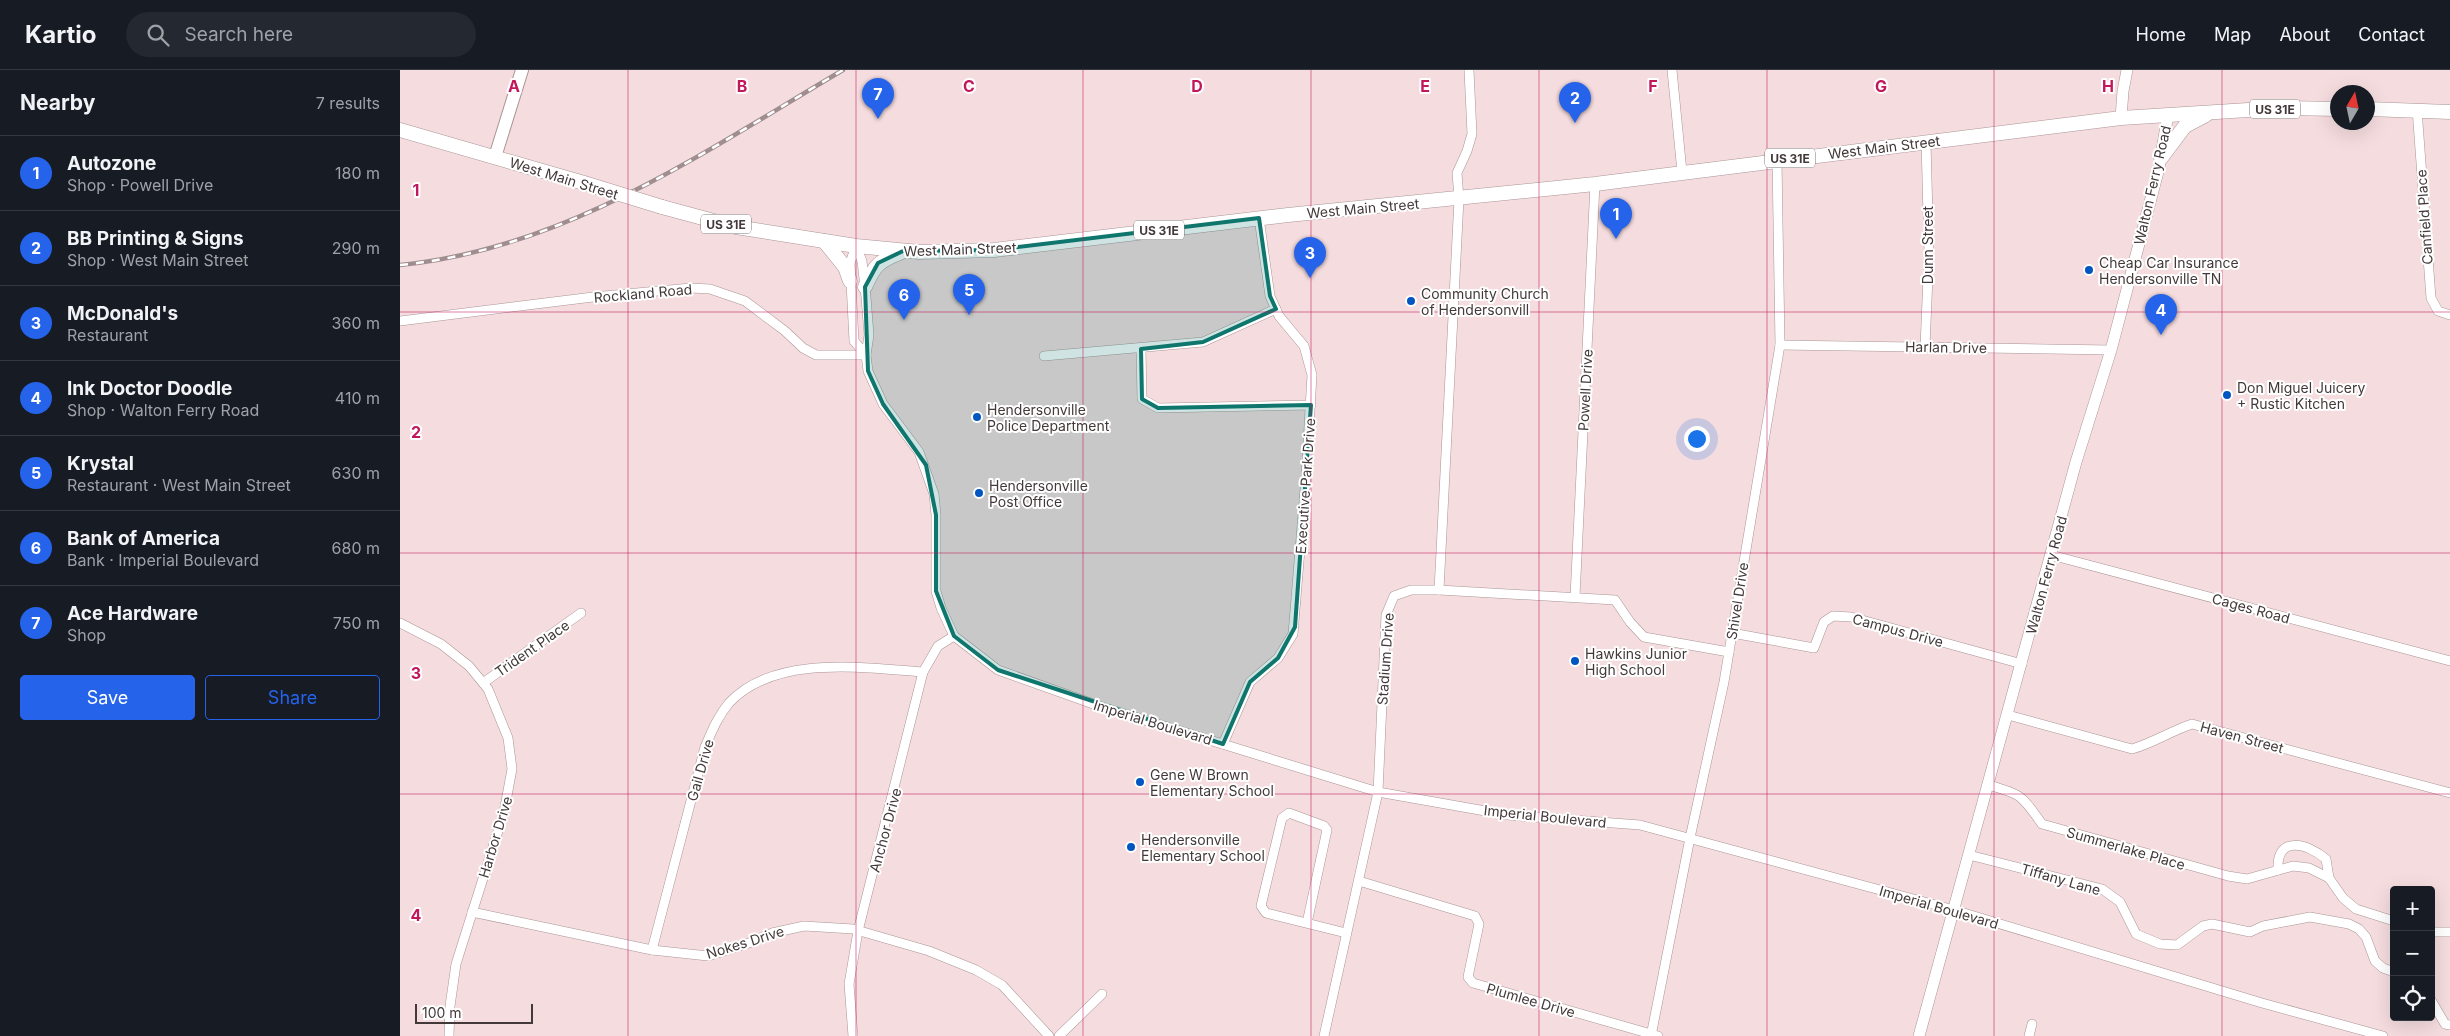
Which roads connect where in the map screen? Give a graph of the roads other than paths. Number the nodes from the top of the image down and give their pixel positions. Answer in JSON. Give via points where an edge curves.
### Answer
{"nodes":[{"id":1,"x":522,"y":70,"type":"edge"},
{"id":2,"x":1469,"y":70,"type":"edge"},
{"id":3,"x":1672,"y":70,"type":"edge"},
{"id":4,"x":2127,"y":70,"type":"edge"},
{"id":5,"x":2330,"y":109,"type":"edge"},
{"id":6,"x":2375,"y":109,"type":"edge"},
{"id":7,"x":2417,"y":109,"type":"junction"},
{"id":8,"x":2213,"y":112,"type":"junction"},
{"id":9,"x":2450,"y":112,"type":"edge"},
{"id":10,"x":2168,"y":114,"type":"junction"},
{"id":11,"x":2121,"y":118,"type":"junction"},
{"id":12,"x":400,"y":130,"type":"edge"},
{"id":13,"x":1926,"y":142,"type":"junction"},
{"id":14,"x":495,"y":157,"type":"junction"},
{"id":15,"x":2161,"y":158,"type":"junction"},
{"id":16,"x":1777,"y":160,"type":"junction"},
{"id":17,"x":1682,"y":172,"type":"junction"},
{"id":18,"x":1595,"y":184,"type":"junction"},
{"id":19,"x":1458,"y":199,"type":"junction"},
{"id":20,"x":1259,"y":218,"type":"junction"},
{"id":21,"x":824,"y":241,"type":"junction"},
{"id":22,"x":856,"y":246,"type":"junction"},
{"id":23,"x":903,"y":251,"type":"junction"},
{"id":24,"x":850,"y":281,"type":"junction"},
{"id":25,"x":865,"y":287,"type":"junction"},
{"id":26,"x":1276,"y":309,"type":"junction"},
{"id":27,"x":2450,"y":315,"type":"edge"},
{"id":28,"x":400,"y":321,"type":"edge"},
{"id":29,"x":1780,"y":345,"type":"junction"},
{"id":30,"x":1925,"y":347,"type":"junction"},
{"id":31,"x":1141,"y":349,"type":"junction"},
{"id":32,"x":2111,"y":350,"type":"junction"},
{"id":33,"x":866,"y":355,"type":"junction"},
{"id":34,"x":1044,"y":356,"type":"dead end"},
{"id":35,"x":1311,"y":405,"type":"junction"},
{"id":36,"x":2051,"y":555,"type":"junction"},
{"id":37,"x":1439,"y":590,"type":"junction"},
{"id":38,"x":1575,"y":597,"type":"junction"},
{"id":39,"x":581,"y":612,"type":"dead end"},
{"id":40,"x":400,"y":623,"type":"edge"},
{"id":41,"x":1732,"y":633,"type":"junction"},
{"id":42,"x":954,"y":636,"type":"junction"},
{"id":43,"x":1728,"y":652,"type":"junction"},
{"id":44,"x":2450,"y":661,"type":"edge"},
{"id":45,"x":2022,"y":664,"type":"junction"},
{"id":46,"x":923,"y":672,"type":"junction"},
{"id":47,"x":483,"y":683,"type":"junction"},
{"id":48,"x":2008,"y":715,"type":"junction"},
{"id":49,"x":1223,"y":744,"type":"junction"},
{"id":50,"x":1989,"y":785,"type":"junction"},
{"id":51,"x":1378,"y":792,"type":"junction"},
{"id":52,"x":2450,"y":793,"type":"edge"},
{"id":53,"x":1690,"y":838,"type":"junction"},
{"id":54,"x":1969,"y":855,"type":"junction"},
{"id":55,"x":2278,"y":870,"type":"junction"},
{"id":56,"x":2329,"y":878,"type":"junction"},
{"id":57,"x":1359,"y":881,"type":"junction"},
{"id":58,"x":1954,"y":910,"type":"junction"},
{"id":59,"x":472,"y":912,"type":"junction"},
{"id":60,"x":2390,"y":920,"type":"edge"},
{"id":61,"x":1307,"y":923,"type":"junction"},
{"id":62,"x":858,"y":931,"type":"junction"},
{"id":63,"x":2435,"y":932,"type":"edge"},
{"id":64,"x":2450,"y":932,"type":"edge"},
{"id":65,"x":1346,"y":933,"type":"junction"},
{"id":66,"x":652,"y":950,"type":"junction"},
{"id":67,"x":2390,"y":971,"type":"edge"},
{"id":68,"x":1102,"y":994,"type":"dead end"},
{"id":69,"x":2435,"y":1006,"type":"edge"},
{"id":70,"x":2032,"y":1024,"type":"dead end"},
{"id":71,"x":2450,"y":1025,"type":"edge"},
{"id":72,"x":1653,"y":1035,"type":"edge"},
{"id":73,"x":449,"y":1036,"type":"edge"},
{"id":74,"x":853,"y":1036,"type":"edge"},
{"id":75,"x":1049,"y":1036,"type":"edge"},
{"id":76,"x":1059,"y":1036,"type":"edge"},
{"id":77,"x":1324,"y":1036,"type":"edge"},
{"id":78,"x":1919,"y":1036,"type":"edge"},
{"id":79,"x":2029,"y":1036,"type":"edge"},
{"id":80,"x":2382,"y":1036,"type":"edge"}],
"edges":[{"from":1,"to":14,"type":"main road"},
{"from":2,"to":19,"type":"street","via":[[1472,134],[1457,173]]},
{"from":3,"to":17,"type":"street"},
{"from":4,"to":11,"type":"street"},
{"from":5,"to":8,"type":"main road","name":"West Main Street","number":"US 31E"},
{"from":6,"to":7,"type":"main road"},
{"from":7,"to":9,"type":"main road"},
{"from":7,"to":27,"type":"street","name":"Canfield Place","via":[[2431,298],[2438,312]]},
{"from":8,"to":10,"type":"main road","name":"West Main Street","number":"US 31E"},
{"from":8,"to":15,"type":"main road","via":[[2185,126]]},
{"from":10,"to":11,"type":"main road","name":"West Main Street","number":"US 31E"},
{"from":10,"to":15,"type":"street","name":"Walton Ferry Road"},
{"from":11,"to":13,"type":"main road","name":"West Main Street","number":"US 31E"},
{"from":12,"to":14,"type":"main road","name":"West Main Street","number":"US 31E"},
{"from":13,"to":16,"type":"main road","name":"West Main Street","number":"US 31E"},
{"from":13,"to":30,"type":"street","name":"Dunn Street","via":[[1929,252]]},
{"from":14,"to":21,"type":"main road","name":"West Main Street","number":"US 31E","bridge":true,"via":[[736,227]]},
{"from":15,"to":32,"type":"street","name":"Walton Ferry Road"},
{"from":16,"to":17,"type":"main road","name":"West Main Street","number":"US 31E"},
{"from":16,"to":29,"type":"street","name":"Shivel Drive"},
{"from":17,"to":18,"type":"main road","name":"West Main Street","number":"US 31E"},
{"from":18,"to":19,"type":"main road","name":"West Main Street","number":"US 31E"},
{"from":18,"to":38,"type":"street","name":"Powell Drive"},
{"from":19,"to":20,"type":"main road","name":"West Main Street","number":"US 31E"},
{"from":19,"to":37,"type":"street"},
{"from":20,"to":23,"type":"main road","name":"West Main Street","number":"US 31E","via":[[994,250]]},
{"from":20,"to":26,"type":"street","name":"Executive Park Drive","via":[[1270,296]]},
{"from":21,"to":22,"type":"main road","name":"West Main Street","number":"US 31E"},
{"from":21,"to":24,"type":"main road","via":[[845,267]]},
{"from":22,"to":23,"type":"main road","name":"West Main Street","number":"US 31E"},
{"from":22,"to":24,"type":"street","via":[[850,264]]},
{"from":22,"to":25,"type":"street","via":[[862,261]]},
{"from":23,"to":25,"type":"main road","via":[[878,263]]},
{"from":24,"to":33,"type":"street","via":[[854,341]]},
{"from":25,"to":33,"type":"street","via":[[869,335]]},
{"from":26,"to":31,"type":"street","via":[[1203,342]]},
{"from":26,"to":35,"type":"street","name":"Executive Park Drive","via":[[1304,346],[1312,375]]},
{"from":28,"to":33,"type":"street","name":"Rockland Road","via":[[603,296],[710,289],[745,301],[802,348],[816,355]]},
{"from":29,"to":30,"type":"street","name":"Harlan Drive"},
{"from":29,"to":41,"type":"street","name":"Shivel Drive"},
{"from":30,"to":32,"type":"street","name":"Harlan Drive"},
{"from":31,"to":34,"type":"street"},
{"from":31,"to":35,"type":"street","via":[[1142,399],[1158,408]]},
{"from":32,"to":36,"type":"street","name":"Walton Ferry Road"},
{"from":33,"to":42,"type":"street","via":[[868,371],[878,396],[906,432],[926,466],[936,515],[936,592]]},
{"from":35,"to":49,"type":"street","name":"Executive Park Drive","via":[[1293,634],[1278,658],[1250,682]]},
{"from":36,"to":44,"type":"street","name":"Cages Road"},
{"from":36,"to":45,"type":"street","name":"Walton Ferry Road"},
{"from":37,"to":38,"type":"street"},
{"from":37,"to":51,"type":"street","name":"Stadium Drive","via":[[1401,592],[1389,603]]},
{"from":38,"to":43,"type":"street","via":[[1615,600],[1644,637]]},
{"from":39,"to":47,"type":"street","name":"Trident Place"},
{"from":40,"to":47,"type":"street","name":"Harbor Drive","via":[[441,644],[470,666]]},
{"from":41,"to":43,"type":"street","name":"Shivel Drive"},
{"from":41,"to":45,"type":"street","name":"Campus Drive","via":[[1814,648],[1824,622],[1833,616],[1851,617]]},
{"from":42,"to":46,"type":"street","name":"Anchor Drive","via":[[938,646]]},
{"from":42,"to":49,"type":"street","name":"Imperial Boulevard","via":[[998,670]]},
{"from":43,"to":53,"type":"street","name":"Shivel Drive"},
{"from":45,"to":48,"type":"street","name":"Walton Ferry Road"},
{"from":46,"to":62,"type":"street","name":"Anchor Drive"},
{"from":46,"to":66,"type":"street","name":"Gail Drive","via":[[794,670],[772,676],[729,704],[718,717],[705,746]]},
{"from":47,"to":59,"type":"street","name":"Harbor Drive","via":[[508,738],[512,769],[504,812]]},
{"from":48,"to":50,"type":"street","name":"Walton Ferry Road"},
{"from":48,"to":52,"type":"street","name":"Haven Street","via":[[2132,749],[2192,724]]},
{"from":49,"to":51,"type":"street","name":"Imperial Boulevard"},
{"from":50,"to":54,"type":"street","name":"Walton Ferry Road"},
{"from":50,"to":55,"type":"street","name":"Summerlake Place","via":[[2017,793],[2042,824],[2228,876],[2248,879]]},
{"from":51,"to":53,"type":"street","name":"Imperial Boulevard","via":[[1508,815],[1640,825]]},
{"from":51,"to":57,"type":"street","name":"Stadium Drive"},
{"from":53,"to":58,"type":"street","name":"Imperial Boulevard"},
{"from":53,"to":72,"type":"street","name":"Shivel Drive"},
{"from":54,"to":58,"type":"street","name":"Walton Ferry Road"},
{"from":54,"to":67,"type":"street","name":"Tiffany Lane","via":[[2102,889],[2120,902],[2136,934],[2160,944],[2177,945],[2203,926],[2212,924],[2250,932],[2270,924],[2310,918],[2349,924],[2359,929],[2366,937],[2375,961]]},
{"from":55,"to":56,"type":"street","name":"Summerlake Place","via":[[2293,866],[2309,868]]},
{"from":55,"to":56,"type":"street","via":[[2277,863],[2284,849],[2297,845],[2326,858]]},
{"from":56,"to":60,"type":"street","via":[[2343,898],[2356,909]]},
{"from":57,"to":65,"type":"street","name":"Stadium Drive"},
{"from":57,"to":72,"type":"street","name":"Plumlee Drive","via":[[1475,916],[1479,924],[1468,977],[1473,983]]},
{"from":58,"to":78,"type":"street","name":"Walton Ferry Road"},
{"from":58,"to":80,"type":"street","name":"Imperial Boulevard","via":[[2253,1001]]},
{"from":59,"to":66,"type":"street","name":"Nokes Drive"},
{"from":59,"to":73,"type":"street","name":"Harbor Drive","via":[[456,964]]},
{"from":61,"to":61,"type":"street","via":[[1266,913],[1262,906],[1282,818],[1289,813],[1327,830]]},
{"from":61,"to":65,"type":"street"},
{"from":62,"to":66,"type":"street","name":"Nokes Drive","via":[[804,926],[772,933],[708,956]]},
{"from":62,"to":74,"type":"street","name":"Anchor Drive","via":[[849,984]]},
{"from":62,"to":75,"type":"street","name":"Nokes Drive","via":[[929,951],[976,970],[1002,985]]},
{"from":63,"to":64,"type":"street"},
{"from":65,"to":77,"type":"street","name":"Stadium Drive"},
{"from":68,"to":76,"type":"street"},
{"from":69,"to":71,"type":"street"},
{"from":70,"to":79,"type":"street"}]}
